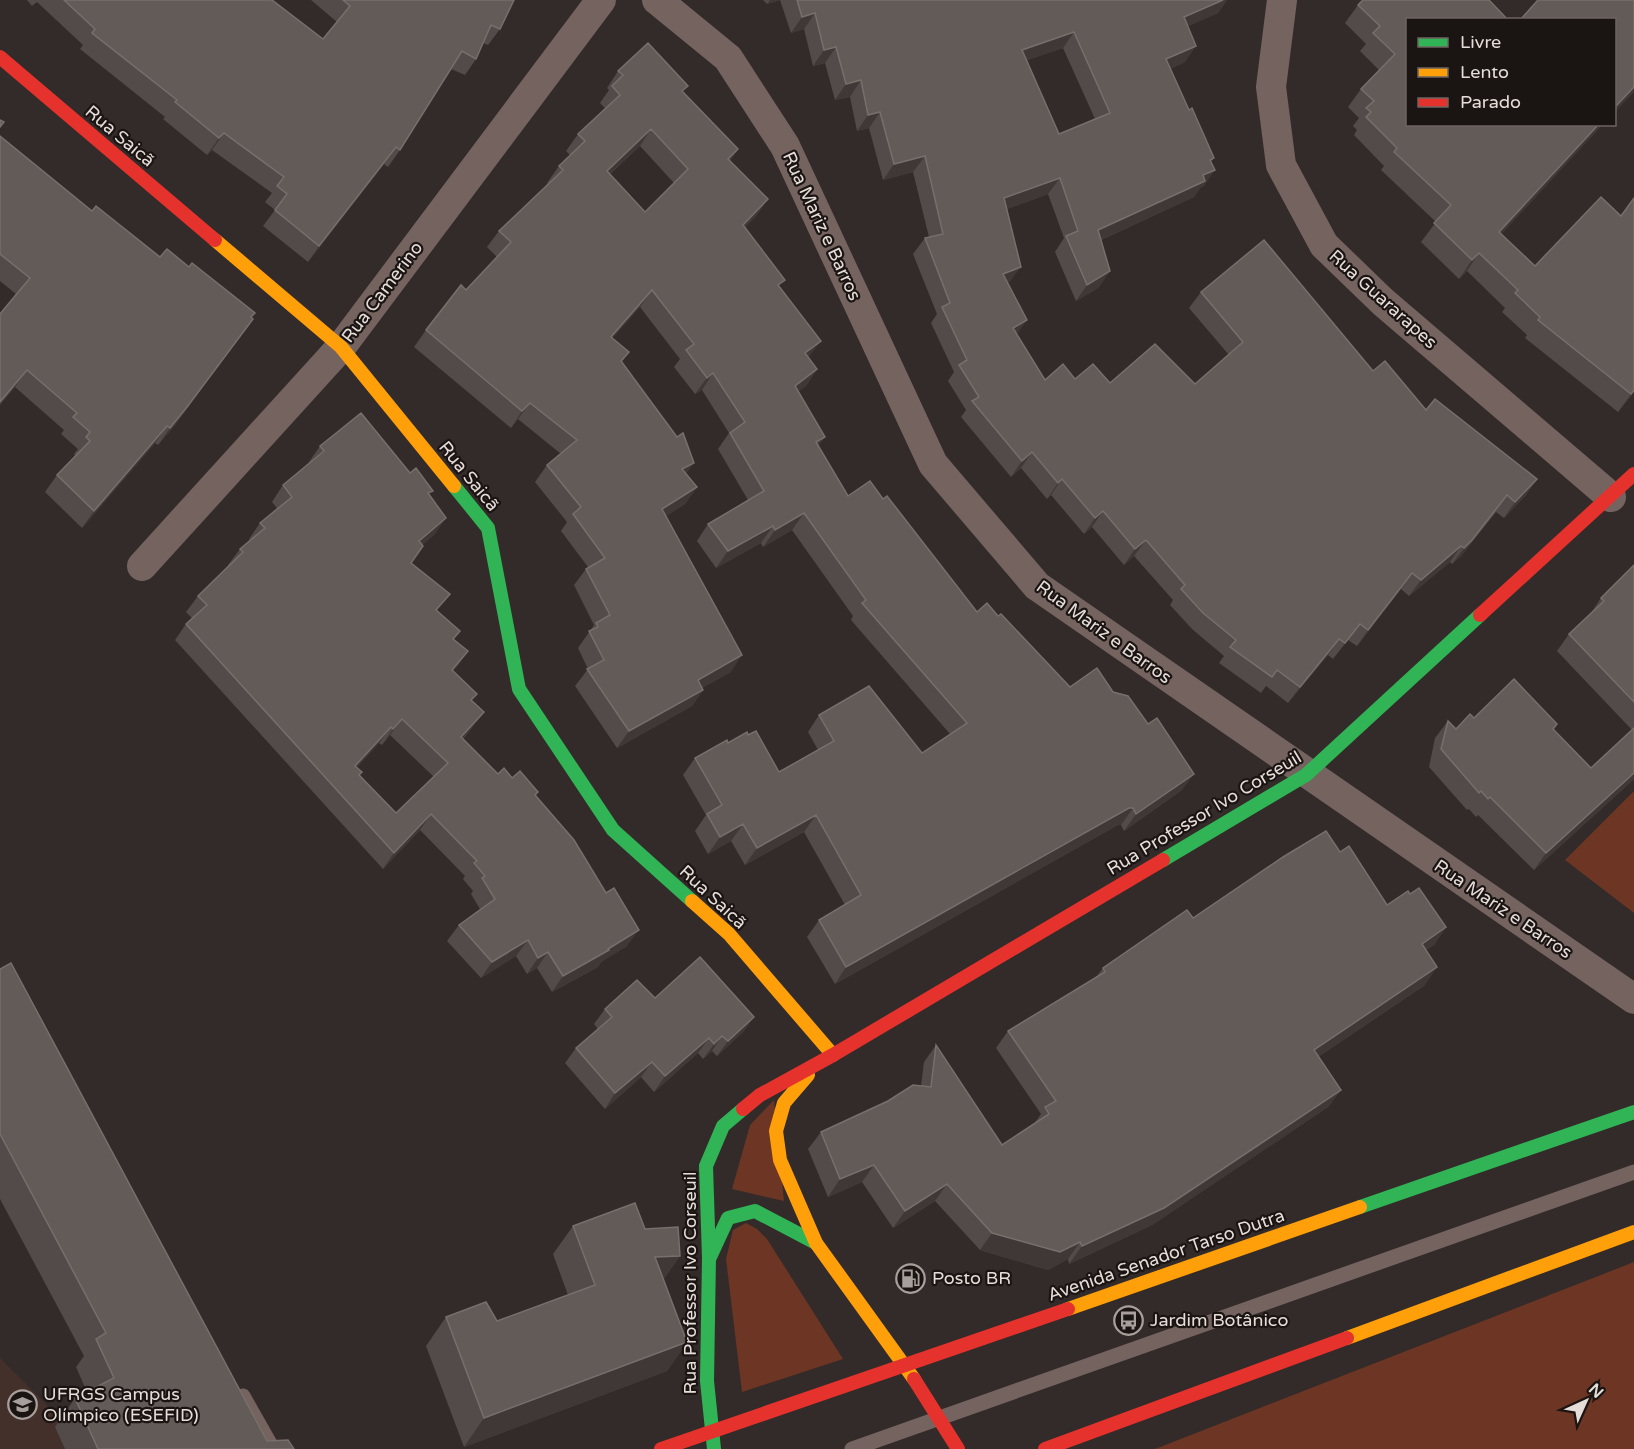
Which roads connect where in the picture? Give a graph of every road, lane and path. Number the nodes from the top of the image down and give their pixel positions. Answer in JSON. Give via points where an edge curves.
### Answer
{"nodes":[{"id":1,"x":601,"y":0,"type":"edge"},
{"id":2,"x":657,"y":0,"type":"edge"},
{"id":3,"x":1282,"y":0,"type":"edge"},
{"id":4,"x":0,"y":57,"type":"edge"},
{"id":5,"x":341,"y":347,"type":"junction"},
{"id":6,"x":1634,"y":474,"type":"edge"},
{"id":7,"x":1611,"y":497,"type":"junction"},
{"id":8,"x":142,"y":566,"type":"dead end"},
{"id":9,"x":1306,"y":775,"type":"junction"},
{"id":10,"x":1634,"y":999,"type":"edge"},
{"id":11,"x":833,"y":1055,"type":"junction"},
{"id":12,"x":1634,"y":1112,"type":"edge"},
{"id":13,"x":1634,"y":1172,"type":"edge"},
{"id":14,"x":1634,"y":1232,"type":"edge"},
{"id":15,"x":816,"y":1243,"type":"junction"},
{"id":16,"x":710,"y":1258,"type":"junction"},
{"id":17,"x":906,"y":1365,"type":"junction"},
{"id":18,"x":237,"y":1387,"type":"edge"},
{"id":19,"x":940,"y":1420,"type":"junction"},
{"id":20,"x":710,"y":1430,"type":"junction"},
{"id":21,"x":1083,"y":1435,"type":"junction"},
{"id":22,"x":273,"y":1449,"type":"edge"},
{"id":23,"x":661,"y":1449,"type":"edge"},
{"id":24,"x":714,"y":1449,"type":"edge"},
{"id":25,"x":852,"y":1449,"type":"edge"},
{"id":26,"x":958,"y":1449,"type":"edge"},
{"id":27,"x":1045,"y":1449,"type":"edge"},
{"id":28,"x":1075,"y":1449,"type":"edge"}],
"edges":[{"from":1,"to":5,"type":"street","name":"Rua Camerino"},
{"from":2,"to":9,"type":"street","name":"Rua Mariz e Barros","via":[[728,58],[785,146],[933,464],[1037,586]]},
{"from":3,"to":7,"type":"street","name":"Rua Guararapes","via":[[1271,87],[1281,165],[1324,245],[1383,302]]},
{"from":4,"to":5,"type":"street","name":"Rua Saicã"},
{"from":5,"to":8,"type":"street","name":"Rua Camerino"},
{"from":5,"to":11,"type":"street","name":"Rua Saicã","via":[[488,528],[519,688],[613,830],[729,934]]},
{"from":6,"to":7,"type":"street","name":"Rua Professor Ivo Corseuil"},
{"from":7,"to":9,"type":"street","name":"Rua Professor Ivo Corseuil"},
{"from":9,"to":10,"type":"street","name":"Rua Mariz e Barros"},
{"from":9,"to":11,"type":"street","name":"Rua Professor Ivo Corseuil"},
{"from":11,"to":15,"type":"street","name":"Rua Professor Ivo Corseuil","via":[[803,1080],[784,1103],[776,1131],[780,1160]]},
{"from":11,"to":16,"type":"street","name":"Rua Professor Ivo Corseuil","via":[[760,1095],[723,1126],[706,1166]]},
{"from":12,"to":17,"type":"street","name":"Avenida Senador Tarso Dutra"},
{"from":13,"to":19,"type":"lane"},
{"from":14,"to":21,"type":"street"},
{"from":15,"to":16,"type":"street","via":[[755,1211],[729,1218]]},
{"from":15,"to":17,"type":"street","name":"Rua Professor Ivo Corseuil"},
{"from":16,"to":20,"type":"street","name":"Rua Professor Ivo Corseuil"},
{"from":17,"to":19,"type":"street","name":"Rua Professor Ivo Corseuil"},
{"from":17,"to":20,"type":"street","name":"Avenida Senador Tarso Dutra"},
{"from":18,"to":22,"type":"lane"},
{"from":19,"to":25,"type":"lane"},
{"from":19,"to":26,"type":"street","name":"Rua Professor Ivo Corseuil"},
{"from":20,"to":23,"type":"street","name":"Avenida Senador Tarso Dutra"},
{"from":20,"to":24,"type":"street","name":"Rua Professor Ivo Corseuil"},
{"from":21,"to":27,"type":"street"},
{"from":21,"to":28,"type":"street"}]}
